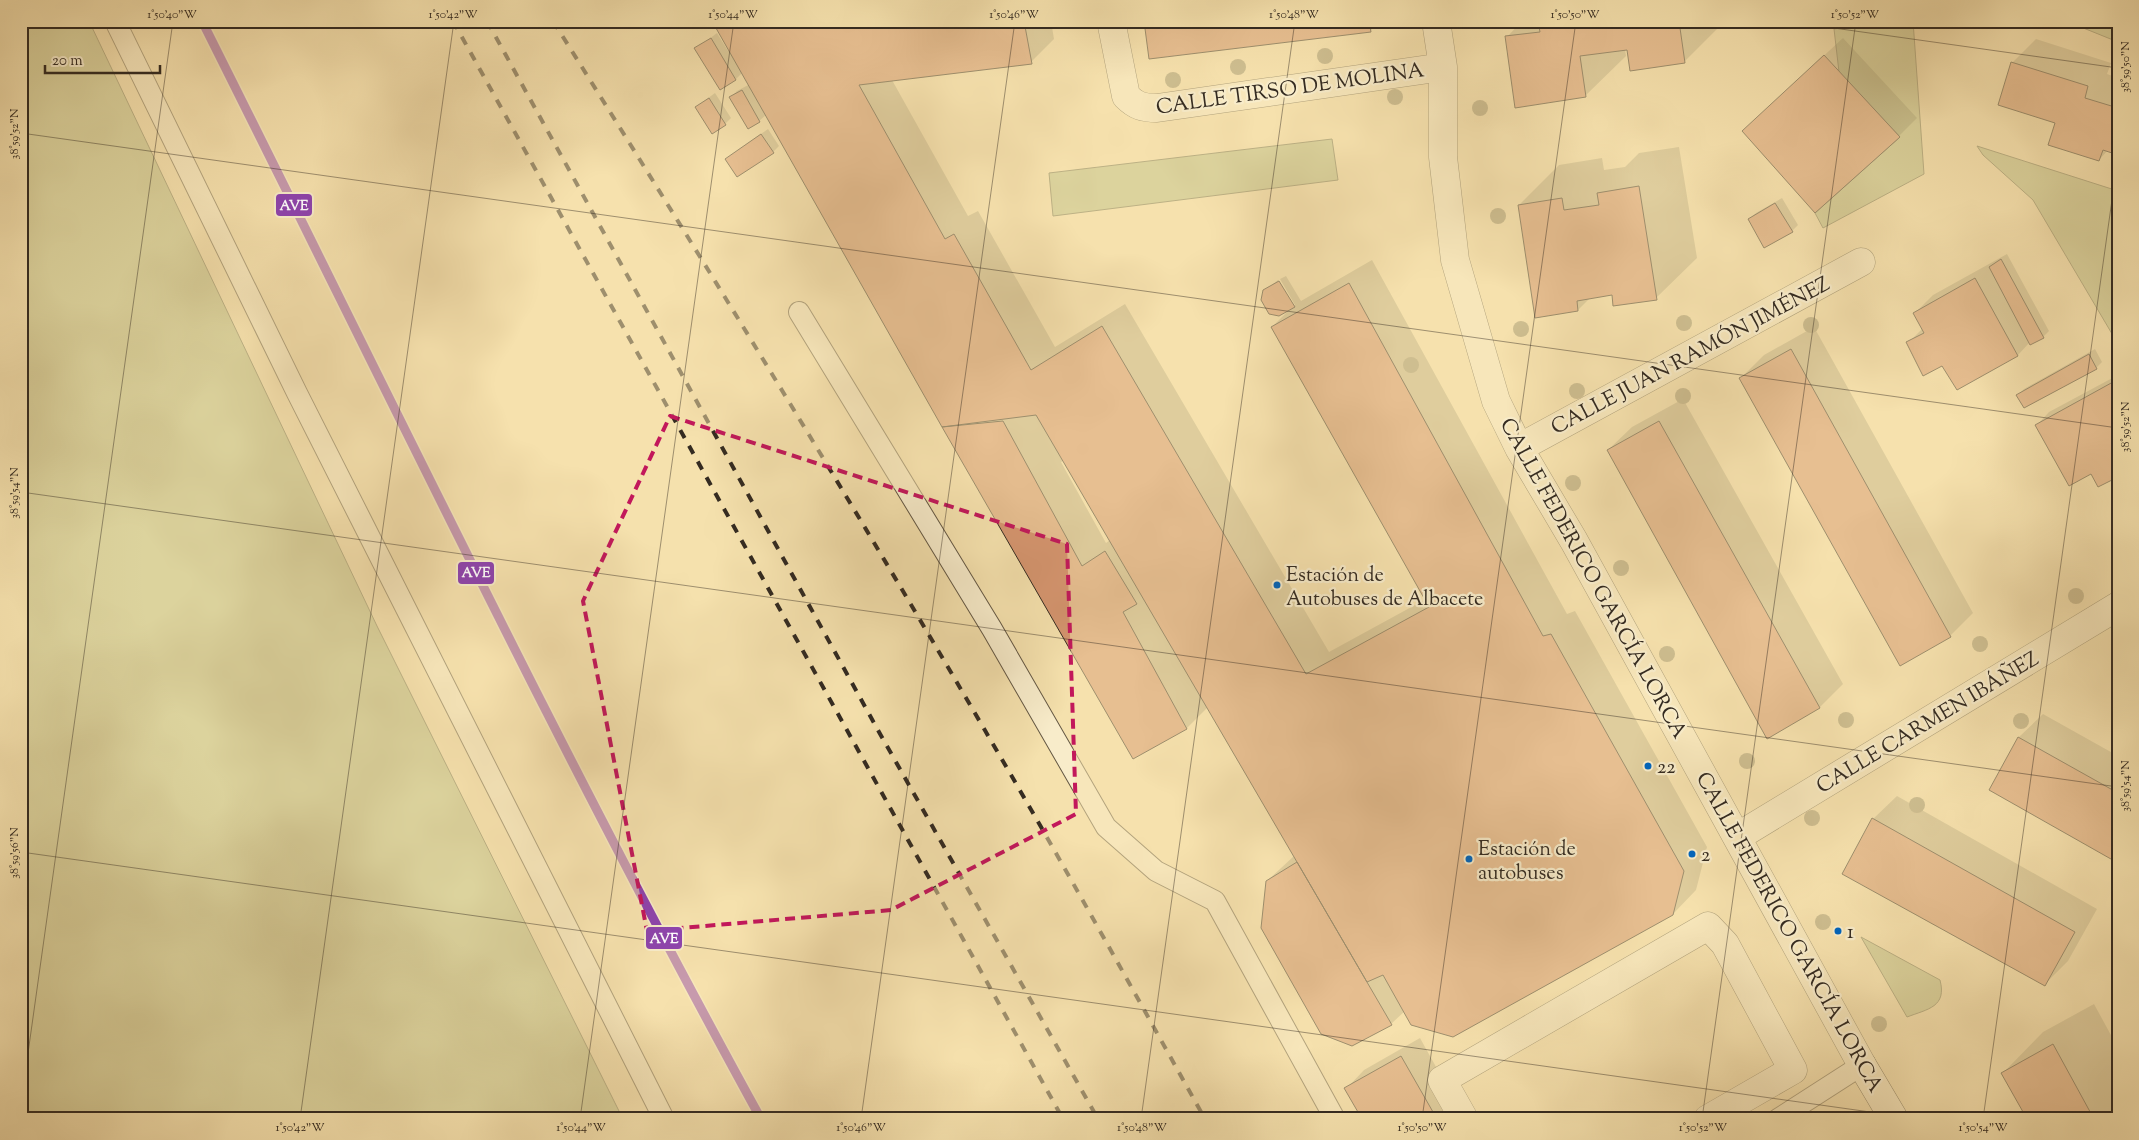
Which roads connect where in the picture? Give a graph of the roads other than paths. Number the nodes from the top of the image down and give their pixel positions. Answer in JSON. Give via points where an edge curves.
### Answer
{"nodes":[{"id":1,"x":114,"y":21,"type":"edge"},
{"id":2,"x":1111,"y":21,"type":"edge"},
{"id":3,"x":1436,"y":21,"type":"edge"},
{"id":4,"x":1443,"y":67,"type":"junction"},
{"id":5,"x":1862,"y":262,"type":"dead end"},
{"id":6,"x":799,"y":312,"type":"dead end"},
{"id":7,"x":1519,"y":448,"type":"junction"},
{"id":8,"x":2118,"y":606,"type":"edge"},
{"id":9,"x":1737,"y":838,"type":"junction"},
{"id":10,"x":1862,"y":1065,"type":"junction"},
{"id":11,"x":664,"y":1119,"type":"edge"},
{"id":12,"x":1335,"y":1119,"type":"edge"},
{"id":13,"x":1464,"y":1119,"type":"edge"},
{"id":14,"x":1708,"y":1119,"type":"edge"},
{"id":15,"x":1778,"y":1119,"type":"edge"},
{"id":16,"x":1894,"y":1119,"type":"edge"}],
"edges":[{"from":1,"to":11,"type":"lane","via":[[306,410]]},
{"from":2,"to":4,"type":"street","name":"CALLE TIRSO DE MOLINA","via":[[1126,96],[1144,108]]},
{"from":3,"to":4,"type":"street","name":"CALLE FEDERICO GARCÍA LORCA"},
{"from":4,"to":7,"type":"street","name":"CALLE FEDERICO GARCÍA LORCA","via":[[1442,157],[1455,260],[1496,401]]},
{"from":5,"to":7,"type":"street","name":"CALLE JUAN RAMÓN JIMÉNEZ"},
{"from":6,"to":12,"type":"lane","via":[[992,629],[1106,826],[1156,871],[1215,901]]},
{"from":7,"to":9,"type":"street","name":"CALLE FEDERICO GARCÍA LORCA","via":[[1574,541]]},
{"from":8,"to":9,"type":"street","name":"CALLE CARMEN IBÁÑEZ"},
{"from":9,"to":10,"type":"street","name":"CALLE FEDERICO GARCÍA LORCA"},
{"from":10,"to":15,"type":"lane"},
{"from":10,"to":16,"type":"street","name":"CALLE FEDERICO GARCÍA LORCA"},
{"from":13,"to":14,"type":"street","via":[[1442,1080],[1708,926],[1725,944],[1793,1070]]}]}
